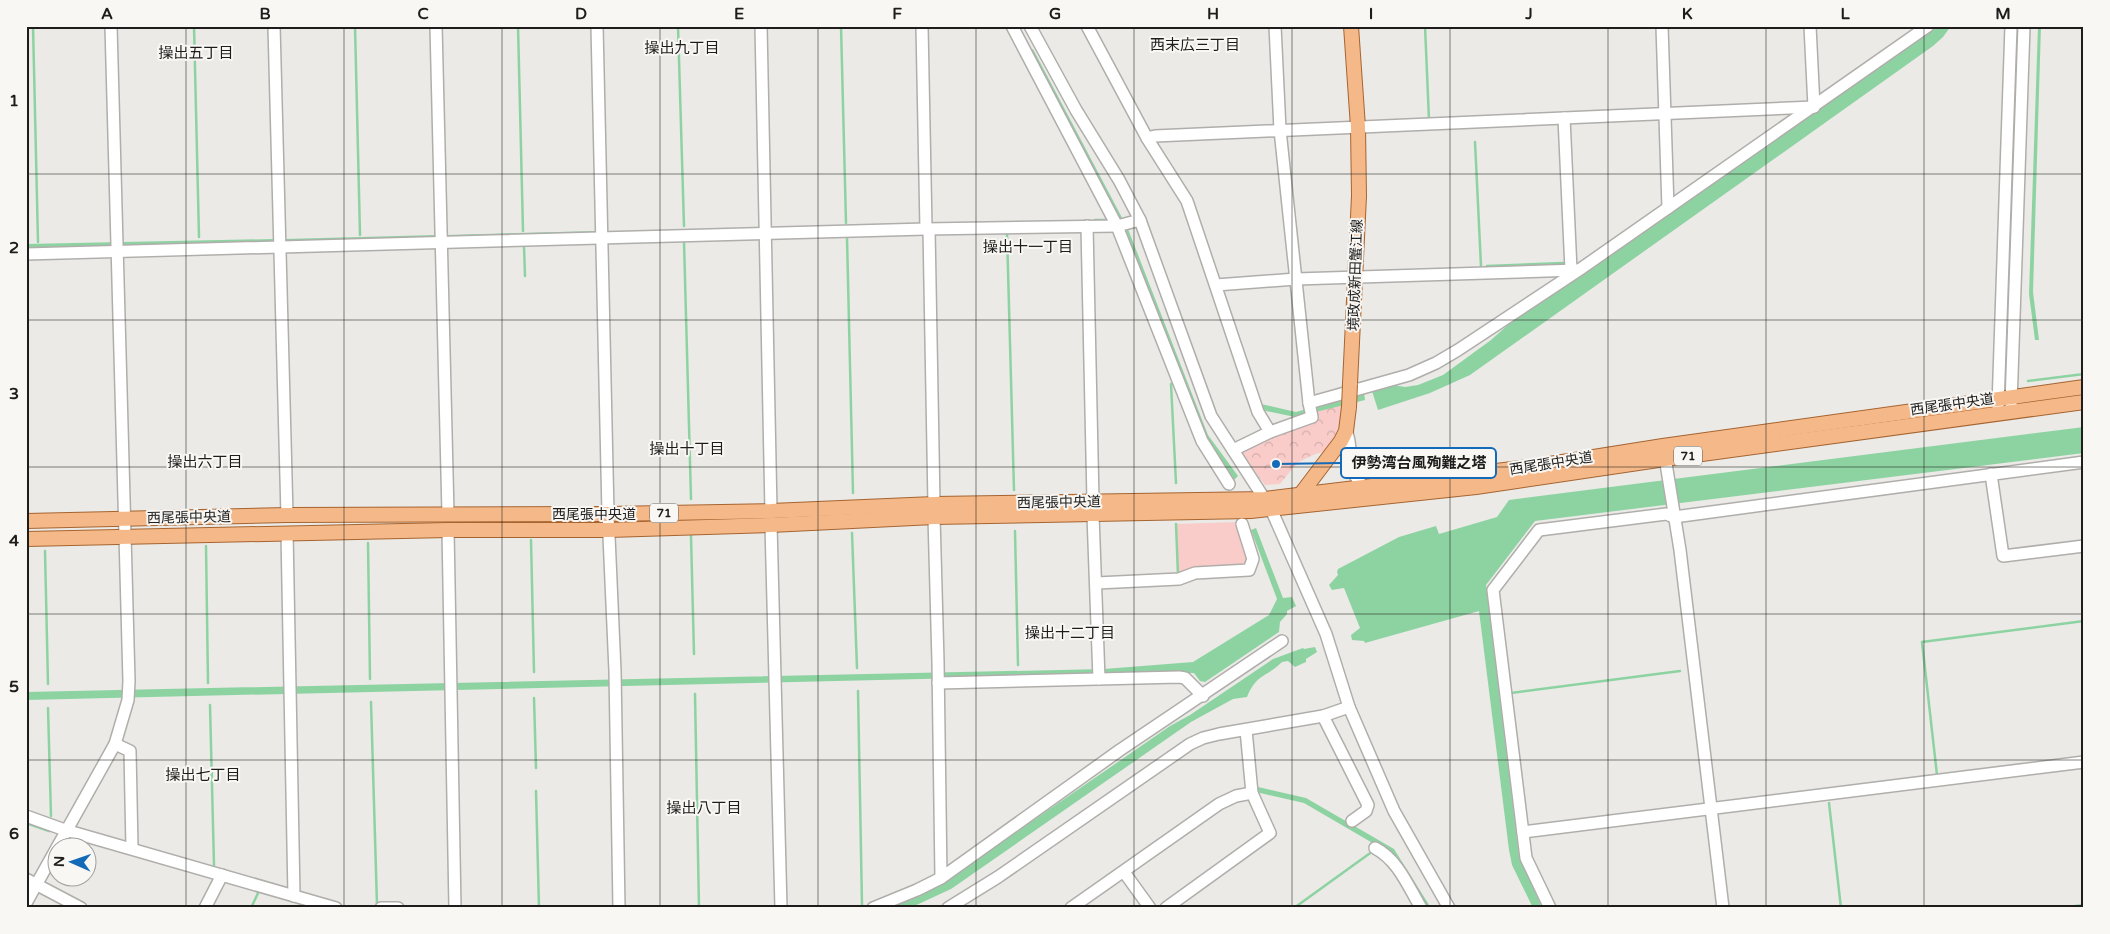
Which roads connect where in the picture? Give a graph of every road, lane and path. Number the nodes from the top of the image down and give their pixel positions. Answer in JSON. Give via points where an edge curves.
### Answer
{"nodes":[{"id":1,"x":111,"y":26,"type":"edge"},
{"id":2,"x":274,"y":26,"type":"edge"},
{"id":3,"x":436,"y":26,"type":"edge"},
{"id":4,"x":597,"y":26,"type":"edge"},
{"id":5,"x":761,"y":26,"type":"edge"},
{"id":6,"x":922,"y":26,"type":"edge"},
{"id":7,"x":1012,"y":26,"type":"edge"},
{"id":8,"x":1030,"y":26,"type":"edge"},
{"id":9,"x":1087,"y":26,"type":"edge"},
{"id":10,"x":1275,"y":26,"type":"edge"},
{"id":11,"x":1351,"y":26,"type":"edge"},
{"id":12,"x":1662,"y":26,"type":"edge"},
{"id":13,"x":1810,"y":26,"type":"edge"},
{"id":14,"x":1928,"y":26,"type":"edge"},
{"id":15,"x":2011,"y":26,"type":"edge"},
{"id":16,"x":2024,"y":26,"type":"edge"},
{"id":17,"x":1814,"y":107,"type":"junction"},
{"id":18,"x":1666,"y":114,"type":"junction"},
{"id":19,"x":1564,"y":118,"type":"junction"},
{"id":20,"x":1358,"y":127,"type":"junction"},
{"id":21,"x":1280,"y":130,"type":"junction"},
{"id":22,"x":1151,"y":137,"type":"junction"},
{"id":23,"x":1668,"y":208,"type":"junction"},
{"id":24,"x":1134,"y":222,"type":"junction"},
{"id":25,"x":1087,"y":226,"type":"junction"},
{"id":26,"x":1117,"y":226,"type":"junction"},
{"id":27,"x":927,"y":229,"type":"junction"},
{"id":28,"x":766,"y":234,"type":"junction"},
{"id":29,"x":603,"y":239,"type":"junction"},
{"id":30,"x":441,"y":244,"type":"junction"},
{"id":31,"x":280,"y":248,"type":"junction"},
{"id":32,"x":116,"y":252,"type":"junction"},
{"id":33,"x":26,"y":254,"type":"edge"},
{"id":34,"x":1575,"y":270,"type":"junction"},
{"id":35,"x":1356,"y":278,"type":"junction"},
{"id":36,"x":1296,"y":280,"type":"junction"},
{"id":37,"x":1219,"y":284,"type":"junction"},
{"id":38,"x":2084,"y":387,"type":"edge"},
{"id":39,"x":2005,"y":397,"type":"junction"},
{"id":40,"x":2084,"y":402,"type":"edge"},
{"id":41,"x":1309,"y":403,"type":"junction"},
{"id":42,"x":2004,"y":412,"type":"junction"},
{"id":43,"x":1346,"y":431,"type":"junction"},
{"id":44,"x":1270,"y":432,"type":"junction"},
{"id":45,"x":1234,"y":450,"type":"junction"},
{"id":46,"x":1665,"y":458,"type":"junction"},
{"id":47,"x":2084,"y":462,"type":"edge"},
{"id":48,"x":1991,"y":474,"type":"junction"},
{"id":49,"x":1229,"y":484,"type":"dead end"},
{"id":50,"x":1362,"y":486,"type":"junction"},
{"id":51,"x":1296,"y":500,"type":"junction"},
{"id":52,"x":1268,"y":504,"type":"junction"},
{"id":53,"x":1093,"y":508,"type":"junction"},
{"id":54,"x":934,"y":510,"type":"junction"},
{"id":55,"x":448,"y":514,"type":"junction"},
{"id":56,"x":608,"y":514,"type":"junction"},
{"id":57,"x":1673,"y":514,"type":"junction"},
{"id":58,"x":287,"y":515,"type":"junction"},
{"id":59,"x":771,"y":518,"type":"junction"},
{"id":60,"x":124,"y":519,"type":"junction"},
{"id":61,"x":26,"y":521,"type":"edge"},
{"id":62,"x":1242,"y":524,"type":"dead end"},
{"id":63,"x":448,"y":530,"type":"junction"},
{"id":64,"x":609,"y":530,"type":"junction"},
{"id":65,"x":287,"y":533,"type":"junction"},
{"id":66,"x":125,"y":537,"type":"junction"},
{"id":67,"x":26,"y":539,"type":"edge"},
{"id":68,"x":2084,"y":546,"type":"edge"},
{"id":69,"x":1097,"y":583,"type":"junction"},
{"id":70,"x":1282,"y":641,"type":"dead end"},
{"id":71,"x":1100,"y":678,"type":"junction"},
{"id":72,"x":938,"y":683,"type":"junction"},
{"id":73,"x":1203,"y":696,"type":"junction"},
{"id":74,"x":1349,"y":706,"type":"junction"},
{"id":75,"x":1323,"y":716,"type":"junction"},
{"id":76,"x":1246,"y":730,"type":"junction"},
{"id":77,"x":114,"y":744,"type":"junction"},
{"id":78,"x":2084,"y":762,"type":"edge"},
{"id":79,"x":1252,"y":793,"type":"junction"},
{"id":80,"x":1712,"y":810,"type":"junction"},
{"id":81,"x":26,"y":816,"type":"edge"},
{"id":82,"x":1352,"y":821,"type":"dead end"},
{"id":83,"x":65,"y":830,"type":"junction"},
{"id":84,"x":1523,"y":832,"type":"junction"},
{"id":85,"x":132,"y":848,"type":"junction"},
{"id":86,"x":1375,"y":848,"type":"dead end"},
{"id":87,"x":1124,"y":872,"type":"junction"},
{"id":88,"x":222,"y":875,"type":"junction"},
{"id":89,"x":941,"y":878,"type":"junction"},
{"id":90,"x":31,"y":882,"type":"edge"},
{"id":91,"x":294,"y":896,"type":"junction"},
{"id":92,"x":26,"y":903,"type":"edge"},
{"id":93,"x":81,"y":908,"type":"edge"},
{"id":94,"x":206,"y":908,"type":"edge"},
{"id":95,"x":336,"y":908,"type":"edge"},
{"id":96,"x":381,"y":908,"type":"edge"},
{"id":97,"x":398,"y":908,"type":"edge"},
{"id":98,"x":455,"y":908,"type":"edge"},
{"id":99,"x":619,"y":908,"type":"edge"},
{"id":100,"x":781,"y":908,"type":"edge"},
{"id":101,"x":873,"y":908,"type":"edge"},
{"id":102,"x":948,"y":908,"type":"edge"},
{"id":103,"x":1072,"y":908,"type":"edge"},
{"id":104,"x":1150,"y":908,"type":"edge"},
{"id":105,"x":1166,"y":908,"type":"edge"},
{"id":106,"x":1421,"y":908,"type":"edge"},
{"id":107,"x":1449,"y":908,"type":"edge"},
{"id":108,"x":1550,"y":908,"type":"edge"},
{"id":109,"x":1722,"y":908,"type":"edge"}],
"edges":[{"from":1,"to":32,"type":"street"},
{"from":2,"to":31,"type":"street"},
{"from":3,"to":30,"type":"street"},
{"from":4,"to":29,"type":"street"},
{"from":5,"to":28,"type":"street"},
{"from":6,"to":27,"type":"street"},
{"from":7,"to":26,"type":"street"},
{"from":8,"to":24,"type":"street","via":[[1076,110],[1120,180]]},
{"from":9,"to":22,"type":"street"},
{"from":10,"to":21,"type":"street"},
{"from":11,"to":20,"type":"main road","name":"境政成新田蟹江線"},
{"from":12,"to":18,"type":"street"},
{"from":13,"to":17,"type":"street"},
{"from":14,"to":17,"type":"street"},
{"from":15,"to":39,"type":"street"},
{"from":16,"to":39,"type":"street"},
{"from":17,"to":18,"type":"street"},
{"from":17,"to":23,"type":"street"},
{"from":18,"to":19,"type":"street"},
{"from":18,"to":23,"type":"street"},
{"from":19,"to":20,"type":"street"},
{"from":19,"to":34,"type":"street"},
{"from":20,"to":21,"type":"street"},
{"from":20,"to":35,"type":"main road","name":"境政成新田蟹江線"},
{"from":21,"to":22,"type":"street"},
{"from":21,"to":36,"type":"street"},
{"from":22,"to":37,"type":"street","via":[[1187,201]]},
{"from":23,"to":34,"type":"street"},
{"from":24,"to":26,"type":"street"},
{"from":24,"to":45,"type":"street","via":[[1211,416]]},
{"from":25,"to":26,"type":"street"},
{"from":25,"to":27,"type":"street"},
{"from":25,"to":53,"type":"street"},
{"from":26,"to":49,"type":"street","via":[[1202,441]]},
{"from":27,"to":28,"type":"street"},
{"from":27,"to":54,"type":"street"},
{"from":28,"to":29,"type":"street"},
{"from":28,"to":59,"type":"street"},
{"from":29,"to":30,"type":"street"},
{"from":29,"to":56,"type":"street"},
{"from":30,"to":31,"type":"street"},
{"from":30,"to":55,"type":"street"},
{"from":31,"to":32,"type":"street"},
{"from":31,"to":58,"type":"street"},
{"from":32,"to":33,"type":"street"},
{"from":32,"to":60,"type":"street"},
{"from":34,"to":35,"type":"street"},
{"from":34,"to":41,"type":"street","via":[[1436,363],[1409,375]]},
{"from":35,"to":36,"type":"street"},
{"from":35,"to":43,"type":"main road","name":"境政成新田蟹江線","bridge":true},
{"from":36,"to":37,"type":"street"},
{"from":36,"to":41,"type":"street"},
{"from":37,"to":44,"type":"street","via":[[1258,412]]},
{"from":38,"to":39,"type":"main road","name":"西尾張中央道","number":"71"},
{"from":39,"to":42,"type":"street"},
{"from":39,"to":46,"type":"main road","name":"西尾張中央道","number":"71"},
{"from":40,"to":42,"type":"main road","name":"西尾張中央道","number":"71"},
{"from":41,"to":44,"type":"street","via":[[1312,417]]},
{"from":42,"to":46,"type":"main road","name":"西尾張中央道","number":"71"},
{"from":43,"to":50,"type":"street","via":[[1350,468]]},
{"from":43,"to":51,"type":"main road","name":"境政成新田蟹江線","via":[[1342,441]]},
{"from":44,"to":45,"type":"street"},
{"from":45,"to":52,"type":"street"},
{"from":46,"to":50,"type":"main road","name":"西尾張中央道","number":"71","via":[[1537,466]]},
{"from":46,"to":51,"type":"main road","name":"西尾張中央道","number":"71","via":[[1476,487]]},
{"from":46,"to":57,"type":"street"},
{"from":47,"to":48,"type":"street"},
{"from":48,"to":57,"type":"street"},
{"from":48,"to":68,"type":"street","via":[[2002,556]]},
{"from":50,"to":51,"type":"main road","name":"西尾張中央道","number":"71"},
{"from":51,"to":52,"type":"main road","name":"西尾張中央道","number":"71"},
{"from":52,"to":53,"type":"main road","name":"西尾張中央道","number":"71"},
{"from":52,"to":74,"type":"street","via":[[1326,634]]},
{"from":53,"to":54,"type":"main road","name":"西尾張中央道","number":"71"},
{"from":53,"to":69,"type":"street"},
{"from":54,"to":59,"type":"main road","name":"西尾張中央道","number":"71"},
{"from":54,"to":72,"type":"street"},
{"from":55,"to":56,"type":"main road","name":"西尾張中央道","number":"71"},
{"from":55,"to":58,"type":"main road","name":"西尾張中央道","number":"71"},
{"from":56,"to":59,"type":"main road","name":"西尾張中央道","number":"71"},
{"from":56,"to":64,"type":"street"},
{"from":57,"to":80,"type":"street"},
{"from":57,"to":84,"type":"street","via":[[1539,530],[1494,590]]},
{"from":58,"to":60,"type":"main road","name":"西尾張中央道","number":"71"},
{"from":59,"to":64,"type":"main road","name":"西尾張中央道","number":"71"},
{"from":59,"to":100,"type":"street"},
{"from":60,"to":61,"type":"main road","name":"西尾張中央道","number":"71"},
{"from":60,"to":66,"type":"street"},
{"from":62,"to":69,"type":"street","via":[[1253,559],[1249,570],[1195,573],[1179,580]]},
{"from":63,"to":64,"type":"main road","name":"西尾張中央道","number":"71"},
{"from":63,"to":65,"type":"main road","name":"西尾張中央道","number":"71"},
{"from":63,"to":98,"type":"street"},
{"from":64,"to":99,"type":"street"},
{"from":65,"to":66,"type":"main road","name":"西尾張中央道","number":"71"},
{"from":65,"to":91,"type":"street"},
{"from":66,"to":67,"type":"main road","name":"西尾張中央道","number":"71"},
{"from":66,"to":77,"type":"street","via":[[128,700]]},
{"from":69,"to":71,"type":"street"},
{"from":70,"to":73,"type":"street"},
{"from":71,"to":72,"type":"street"},
{"from":71,"to":73,"type":"street","via":[[1185,678]]},
{"from":72,"to":89,"type":"street"},
{"from":73,"to":89,"type":"street","via":[[1120,750]]},
{"from":74,"to":75,"type":"street"},
{"from":74,"to":107,"type":"street","via":[[1394,811]]},
{"from":75,"to":76,"type":"street"},
{"from":75,"to":82,"type":"street","via":[[1368,805],[1366,811]]},
{"from":76,"to":79,"type":"street"},
{"from":76,"to":102,"type":"street","via":[[1203,738],[1190,744]]},
{"from":77,"to":83,"type":"street"},
{"from":77,"to":85,"type":"street","via":[[130,751]]},
{"from":78,"to":80,"type":"street"},
{"from":79,"to":87,"type":"street","via":[[1220,804]]},
{"from":79,"to":105,"type":"street","via":[[1270,833]]},
{"from":80,"to":84,"type":"street"},
{"from":80,"to":109,"type":"street"},
{"from":81,"to":83,"type":"street"},
{"from":83,"to":85,"type":"street"},
{"from":83,"to":90,"type":"street"},
{"from":84,"to":108,"type":"street","via":[[1526,858]]},
{"from":85,"to":88,"type":"street"},
{"from":86,"to":106,"type":"street","via":[[1394,862]]},
{"from":87,"to":103,"type":"street"},
{"from":87,"to":104,"type":"street"},
{"from":88,"to":91,"type":"street"},
{"from":88,"to":94,"type":"street"},
{"from":89,"to":101,"type":"street"},
{"from":90,"to":92,"type":"street"},
{"from":90,"to":93,"type":"street"},
{"from":91,"to":95,"type":"street"},
{"from":96,"to":97,"type":"street"}]}
